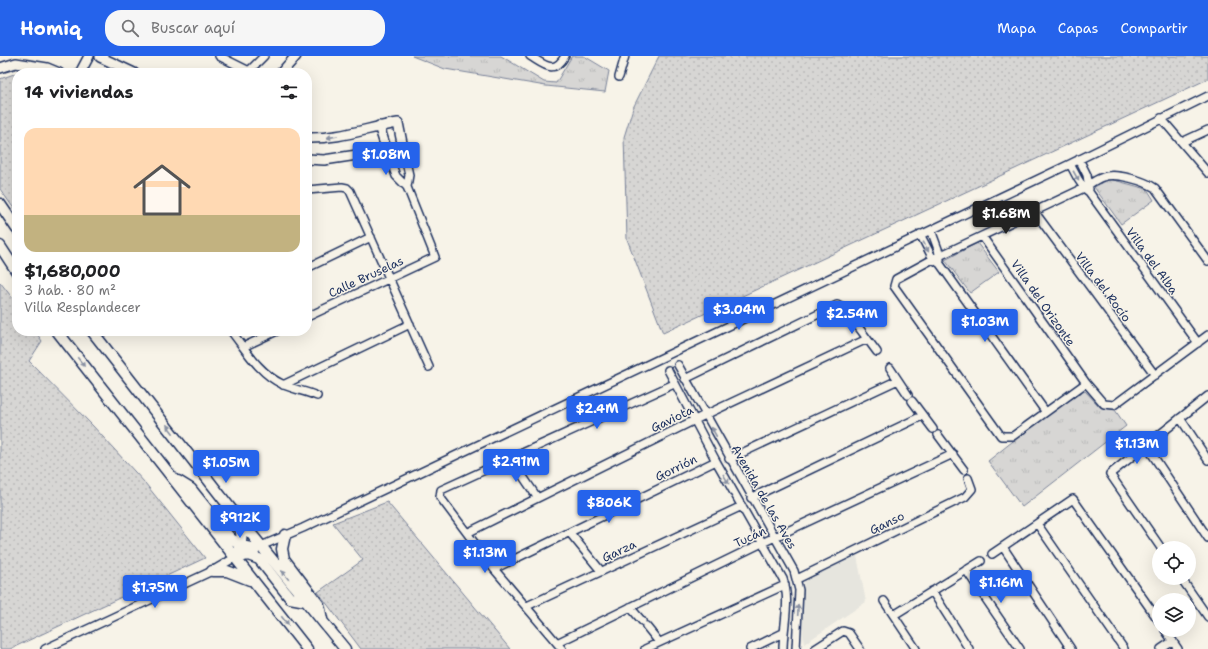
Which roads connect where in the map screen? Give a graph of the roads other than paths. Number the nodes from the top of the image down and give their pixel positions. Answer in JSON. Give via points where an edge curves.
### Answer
{"nodes":[{"id":1,"x":89,"y":56,"type":"edge"},
{"id":2,"x":99,"y":56,"type":"edge"},
{"id":3,"x":219,"y":56,"type":"edge"},
{"id":4,"x":264,"y":56,"type":"edge"},
{"id":5,"x":296,"y":56,"type":"edge"},
{"id":6,"x":530,"y":56,"type":"edge"},
{"id":7,"x":565,"y":56,"type":"edge"},
{"id":8,"x":622,"y":57,"type":"edge"},
{"id":9,"x":0,"y":68,"type":"edge"},
{"id":10,"x":47,"y":68,"type":"edge"},
{"id":11,"x":83,"y":68,"type":"edge"},
{"id":12,"x":124,"y":68,"type":"edge"},
{"id":13,"x":243,"y":68,"type":"edge"},
{"id":14,"x":252,"y":68,"type":"edge"},
{"id":15,"x":285,"y":68,"type":"edge"},
{"id":16,"x":619,"y":76,"type":"dead end"},
{"id":17,"x":1208,"y":96,"type":"edge"},
{"id":18,"x":1161,"y":118,"type":"junction"},
{"id":19,"x":379,"y":126,"type":"junction"},
{"id":20,"x":1208,"y":130,"type":"edge"},
{"id":21,"x":312,"y":138,"type":"edge"},
{"id":22,"x":1182,"y":142,"type":"junction"},
{"id":23,"x":404,"y":148,"type":"junction"},
{"id":24,"x":387,"y":150,"type":"junction"},
{"id":25,"x":312,"y":159,"type":"edge"},
{"id":26,"x":1079,"y":159,"type":"junction"},
{"id":27,"x":1070,"y":164,"type":"junction"},
{"id":28,"x":1208,"y":173,"type":"edge"},
{"id":29,"x":407,"y":187,"type":"junction"},
{"id":30,"x":1087,"y":188,"type":"junction"},
{"id":31,"x":312,"y":190,"type":"edge"},
{"id":32,"x":0,"y":204,"type":"edge"},
{"id":33,"x":1034,"y":212,"type":"junction"},
{"id":34,"x":12,"y":222,"type":"edge"},
{"id":35,"x":931,"y":230,"type":"junction"},
{"id":36,"x":920,"y":234,"type":"junction"},
{"id":37,"x":982,"y":236,"type":"junction"},
{"id":38,"x":371,"y":237,"type":"junction"},
{"id":39,"x":0,"y":246,"type":"edge"},
{"id":40,"x":937,"y":257,"type":"junction"},
{"id":41,"x":1208,"y":261,"type":"edge"},
{"id":42,"x":12,"y":264,"type":"edge"},
{"id":43,"x":312,"y":266,"type":"edge"},
{"id":44,"x":390,"y":278,"type":"junction"},
{"id":45,"x":312,"y":315,"type":"edge"},
{"id":46,"x":410,"y":324,"type":"junction"},
{"id":47,"x":1208,"y":335,"type":"edge"},
{"id":48,"x":62,"y":336,"type":"edge"},
{"id":49,"x":96,"y":336,"type":"edge"},
{"id":50,"x":235,"y":336,"type":"edge"},
{"id":51,"x":267,"y":336,"type":"edge"},
{"id":52,"x":867,"y":339,"type":"junction"},
{"id":53,"x":1198,"y":343,"type":"junction"},
{"id":54,"x":244,"y":347,"type":"junction"},
{"id":55,"x":877,"y":352,"type":"dead end"},
{"id":56,"x":678,"y":365,"type":"dead end"},
{"id":57,"x":430,"y":367,"type":"dead end"},
{"id":58,"x":890,"y":368,"type":"dead end"},
{"id":59,"x":668,"y":370,"type":"dead end"},
{"id":60,"x":1154,"y":375,"type":"junction"},
{"id":61,"x":685,"y":379,"type":"junction"},
{"id":62,"x":898,"y":380,"type":"junction"},
{"id":63,"x":1086,"y":383,"type":"junction"},
{"id":64,"x":674,"y":384,"type":"junction"},
{"id":65,"x":283,"y":385,"type":"junction"},
{"id":66,"x":317,"y":396,"type":"dead end"},
{"id":67,"x":1208,"y":396,"type":"edge"},
{"id":68,"x":1045,"y":412,"type":"junction"},
{"id":69,"x":705,"y":415,"type":"junction"},
{"id":70,"x":922,"y":416,"type":"junction"},
{"id":71,"x":1180,"y":418,"type":"junction"},
{"id":72,"x":694,"y":420,"type":"junction"},
{"id":73,"x":1146,"y":445,"type":"junction"},
{"id":74,"x":953,"y":454,"type":"junction"},
{"id":75,"x":729,"y":458,"type":"junction"},
{"id":76,"x":511,"y":459,"type":"junction"},
{"id":77,"x":1208,"y":460,"type":"edge"},
{"id":78,"x":716,"y":461,"type":"junction"},
{"id":79,"x":964,"y":470,"type":"dead end"},
{"id":80,"x":171,"y":477,"type":"junction"},
{"id":81,"x":968,"y":478,"type":"dead end"},
{"id":82,"x":537,"y":497,"type":"junction"},
{"id":83,"x":751,"y":498,"type":"junction"},
{"id":84,"x":742,"y":506,"type":"junction"},
{"id":85,"x":236,"y":517,"type":"junction"},
{"id":86,"x":1038,"y":525,"type":"junction"},
{"id":87,"x":224,"y":530,"type":"junction"},
{"id":88,"x":467,"y":533,"type":"junction"},
{"id":89,"x":570,"y":533,"type":"junction"},
{"id":90,"x":285,"y":535,"type":"junction"},
{"id":91,"x":774,"y":538,"type":"junction"},
{"id":92,"x":1208,"y":538,"type":"edge"},
{"id":93,"x":1156,"y":541,"type":"edge"},
{"id":94,"x":762,"y":543,"type":"junction"},
{"id":95,"x":241,"y":546,"type":"junction"},
{"id":96,"x":261,"y":546,"type":"junction"},
{"id":97,"x":1003,"y":547,"type":"junction"},
{"id":98,"x":992,"y":554,"type":"dead end"},
{"id":99,"x":234,"y":558,"type":"junction"},
{"id":100,"x":981,"y":561,"type":"dead end"},
{"id":101,"x":494,"y":569,"type":"junction"},
{"id":102,"x":966,"y":570,"type":"junction"},
{"id":103,"x":212,"y":571,"type":"junction"},
{"id":104,"x":601,"y":571,"type":"junction"},
{"id":105,"x":797,"y":579,"type":"junction"},
{"id":106,"x":254,"y":582,"type":"junction"},
{"id":107,"x":785,"y":585,"type":"junction"},
{"id":108,"x":1186,"y":585,"type":"edge"},
{"id":109,"x":932,"y":592,"type":"junction"},
{"id":110,"x":306,"y":601,"type":"junction"},
{"id":111,"x":884,"y":601,"type":"dead end"},
{"id":112,"x":527,"y":606,"type":"junction"},
{"id":113,"x":630,"y":607,"type":"junction"},
{"id":114,"x":1152,"y":611,"type":"edge"},
{"id":115,"x":894,"y":615,"type":"junction"},
{"id":116,"x":1208,"y":617,"type":"edge"},
{"id":117,"x":322,"y":621,"type":"junction"},
{"id":118,"x":783,"y":633,"type":"junction"},
{"id":119,"x":1170,"y":637,"type":"edge"},
{"id":120,"x":65,"y":640,"type":"junction"},
{"id":121,"x":1173,"y":641,"type":"junction"},
{"id":122,"x":659,"y":642,"type":"junction"},
{"id":123,"x":557,"y":643,"type":"junction"},
{"id":124,"x":45,"y":649,"type":"edge"},
{"id":125,"x":67,"y":649,"type":"edge"},
{"id":126,"x":307,"y":649,"type":"edge"},
{"id":127,"x":345,"y":649,"type":"edge"},
{"id":128,"x":562,"y":649,"type":"edge"},
{"id":129,"x":645,"y":649,"type":"edge"},
{"id":130,"x":750,"y":649,"type":"edge"},
{"id":131,"x":783,"y":649,"type":"edge"},
{"id":132,"x":796,"y":649,"type":"edge"},
{"id":133,"x":815,"y":649,"type":"edge"},
{"id":134,"x":860,"y":649,"type":"edge"},
{"id":135,"x":916,"y":649,"type":"edge"},
{"id":136,"x":969,"y":649,"type":"edge"},
{"id":137,"x":1020,"y":649,"type":"edge"},
{"id":138,"x":1072,"y":649,"type":"edge"},
{"id":139,"x":1124,"y":649,"type":"edge"},
{"id":140,"x":1161,"y":649,"type":"edge"},
{"id":141,"x":1178,"y":649,"type":"edge"}],
"edges":[{"from":1,"to":11,"type":"street"},
{"from":2,"to":12,"type":"street"},
{"from":3,"to":13,"type":"street"},
{"from":4,"to":14,"type":"street"},
{"from":5,"to":15,"type":"street"},
{"from":6,"to":7,"type":"street","via":[[549,67],[554,67],[561,64]]},
{"from":8,"to":16,"type":"street"},
{"from":9,"to":10,"type":"street","via":[[16,63]]},
{"from":17,"to":18,"type":"street"},
{"from":18,"to":22,"type":"street"},
{"from":18,"to":26,"type":"street"},
{"from":19,"to":21,"type":"street","one_way":true,"via":[[352,134]]},
{"from":19,"to":23,"type":"street","via":[[398,123]]},
{"from":19,"to":24,"type":"street"},
{"from":20,"to":22,"type":"street"},
{"from":22,"to":28,"type":"street"},
{"from":23,"to":24,"type":"street"},
{"from":23,"to":29,"type":"street","via":[[409,175]]},
{"from":24,"to":25,"type":"street","via":[[324,160]]},
{"from":24,"to":29,"type":"street","via":[[396,176]]},
{"from":26,"to":27,"type":"street"},
{"from":26,"to":30,"type":"street","name":"Villa del Alba"},
{"from":27,"to":30,"type":"street","name":"Villa del Alba","one_way":true},
{"from":27,"to":35,"type":"street"},
{"from":29,"to":44,"type":"street","name":"Calle Bruselas","via":[[435,257]]},
{"from":30,"to":33,"type":"street"},
{"from":30,"to":41,"type":"street","via":[[1104,176],[1119,176],[1155,188]]},
{"from":30,"to":53,"type":"street","name":"Villa del Alba"},
{"from":31,"to":38,"type":"street","via":[[347,188]]},
{"from":32,"to":34,"type":"main road"},
{"from":33,"to":37,"type":"street"},
{"from":33,"to":60,"type":"street","name":"Villa del Rocío"},
{"from":35,"to":36,"type":"street"},
{"from":35,"to":40,"type":"street"},
{"from":36,"to":40,"type":"street","one_way":true},
{"from":36,"to":90,"type":"street"},
{"from":37,"to":40,"type":"street"},
{"from":37,"to":63,"type":"street","name":"Villa del Orizonte"},
{"from":38,"to":43,"type":"street"},
{"from":38,"to":44,"type":"street"},
{"from":39,"to":42,"type":"main road"},
{"from":40,"to":68,"type":"street"},
{"from":40,"to":68,"type":"street","via":[[896,279],[894,286],[1001,436],[1013,436]]},
{"from":44,"to":45,"type":"street","name":"Calle Bruselas"},
{"from":44,"to":46,"type":"street"},
{"from":46,"to":57,"type":"street"},
{"from":46,"to":65,"type":"street"},
{"from":47,"to":53,"type":"street","name":"Villa del Orizonte"},
{"from":48,"to":80,"type":"main road","one_way":true},
{"from":85,"to":49,"type":"main road","one_way":true},
{"from":50,"to":54,"type":"street"},
{"from":51,"to":54,"type":"street"},
{"from":52,"to":55,"type":"street"},
{"from":52,"to":61,"type":"street","via":[[845,309],[837,305]]},
{"from":52,"to":69,"type":"street","name":"Gaviota"},
{"from":53,"to":60,"type":"street","name":"Villa del Orizonte"},
{"from":54,"to":65,"type":"street","via":[[262,371]]},
{"from":56,"to":61,"type":"street","name":"Avenida de las Aves"},
{"from":58,"to":62,"type":"street"},
{"from":59,"to":64,"type":"street","name":"Avenida de las Aves"},
{"from":60,"to":63,"type":"street","name":"Villa del Orizonte","via":[[1114,405],[1104,404]]},
{"from":61,"to":69,"type":"street","name":"Avenida de las Aves"},
{"from":62,"to":70,"type":"street"},
{"from":62,"to":75,"type":"street"},
{"from":63,"to":68,"type":"street"},
{"from":64,"to":72,"type":"street","name":"Avenida de las Aves"},
{"from":64,"to":76,"type":"street"},
{"from":65,"to":66,"type":"street"},
{"from":67,"to":71,"type":"street"},
{"from":69,"to":72,"type":"street","name":"Gaviota"},
{"from":75,"to":69,"type":"street","name":"Avenida de las Aves","one_way":true},
{"from":70,"to":74,"type":"street"},
{"from":70,"to":83,"type":"street"},
{"from":71,"to":73,"type":"street"},
{"from":71,"to":77,"type":"street"},
{"from":72,"to":78,"type":"street","name":"Avenida de las Aves"},
{"from":72,"to":82,"type":"street","name":"Gaviota"},
{"from":73,"to":92,"type":"street"},
{"from":73,"to":93,"type":"street","via":[[1110,474]]},
{"from":74,"to":79,"type":"street"},
{"from":74,"to":91,"type":"street","name":"Tucán"},
{"from":75,"to":83,"type":"street","name":"Avenida de las Aves"},
{"from":76,"to":82,"type":"street"},
{"from":76,"to":88,"type":"street","via":[[441,490],[440,497]]},
{"from":78,"to":84,"type":"street","name":"Avenida de las Aves","one_way":true},
{"from":78,"to":89,"type":"street","name":"Gorrión"},
{"from":80,"to":87,"type":"main road","via":[[191,490]]},
{"from":80,"to":99,"type":"main road"},
{"from":81,"to":105,"type":"street","name":"Ganso","via":[[972,489],[966,497]]},
{"from":82,"to":88,"type":"street","name":"Gaviota"},
{"from":83,"to":91,"type":"street","name":"Avenida de las Aves"},
{"from":84,"to":94,"type":"street","name":"Avenida de las Aves"},
{"from":84,"to":104,"type":"street","name":"Garza"},
{"from":85,"to":87,"type":"main road","via":[[236,528],[230,532]]},
{"from":85,"to":95,"type":"main road","via":[[240,526]]},
{"from":85,"to":96,"type":"main road"},
{"from":86,"to":97,"type":"street"},
{"from":86,"to":114,"type":"street","via":[[1073,499]]},
{"from":86,"to":139,"type":"street"},
{"from":87,"to":95,"type":"main road"},
{"from":88,"to":101,"type":"street"},
{"from":89,"to":101,"type":"street","name":"Gorrión"},
{"from":89,"to":104,"type":"street"},
{"from":90,"to":96,"type":"street"},
{"from":90,"to":117,"type":"main road","via":[[282,549],[284,559],[319,604]]},
{"from":91,"to":94,"type":"street","name":"Tucán"},
{"from":91,"to":105,"type":"street","name":"Avenida de las Aves"},
{"from":94,"to":107,"type":"street","name":"Avenida de las Aves"},
{"from":94,"to":113,"type":"street","name":"Tucán"},
{"from":95,"to":96,"type":"main road","via":[[256,549]]},
{"from":95,"to":99,"type":"main road"},
{"from":110,"to":96,"type":"main road","one_way":true},
{"from":97,"to":98,"type":"street"},
{"from":97,"to":138,"type":"street"},
{"from":99,"to":103,"type":"street"},
{"from":99,"to":106,"type":"main road"},
{"from":99,"to":110,"type":"main road","via":[[248,555],[259,560],[290,598]]},
{"from":100,"to":102,"type":"street"},
{"from":101,"to":112,"type":"street"},
{"from":102,"to":109,"type":"street"},
{"from":102,"to":137,"type":"street"},
{"from":103,"to":106,"type":"main road","via":[[227,571]]},
{"from":103,"to":120,"type":"street"},
{"from":104,"to":112,"type":"street","name":"Garza"},
{"from":132,"to":105,"type":"street","name":"Avenida de las Aves","one_way":true,"via":[[799,590]]},
{"from":106,"to":126,"type":"main road","one_way":true},
{"from":107,"to":118,"type":"street"},
{"from":107,"to":122,"type":"street"},
{"from":108,"to":116,"type":"street"},
{"from":109,"to":115,"type":"street"},
{"from":109,"to":136,"type":"street"},
{"from":110,"to":117,"type":"main road"},
{"from":111,"to":115,"type":"street"},
{"from":112,"to":123,"type":"street"},
{"from":113,"to":122,"type":"street"},
{"from":113,"to":123,"type":"street","name":"Tucán"},
{"from":115,"to":135,"type":"street"},
{"from":117,"to":127,"type":"main road"},
{"from":118,"to":130,"type":"street"},
{"from":118,"to":131,"type":"street"},
{"from":119,"to":121,"type":"street"},
{"from":120,"to":124,"type":"street"},
{"from":120,"to":125,"type":"street"},
{"from":121,"to":140,"type":"street"},
{"from":121,"to":141,"type":"street"},
{"from":122,"to":129,"type":"street"},
{"from":123,"to":128,"type":"street"},
{"from":133,"to":134,"type":"street","via":[[842,631],[849,633]]}]}
